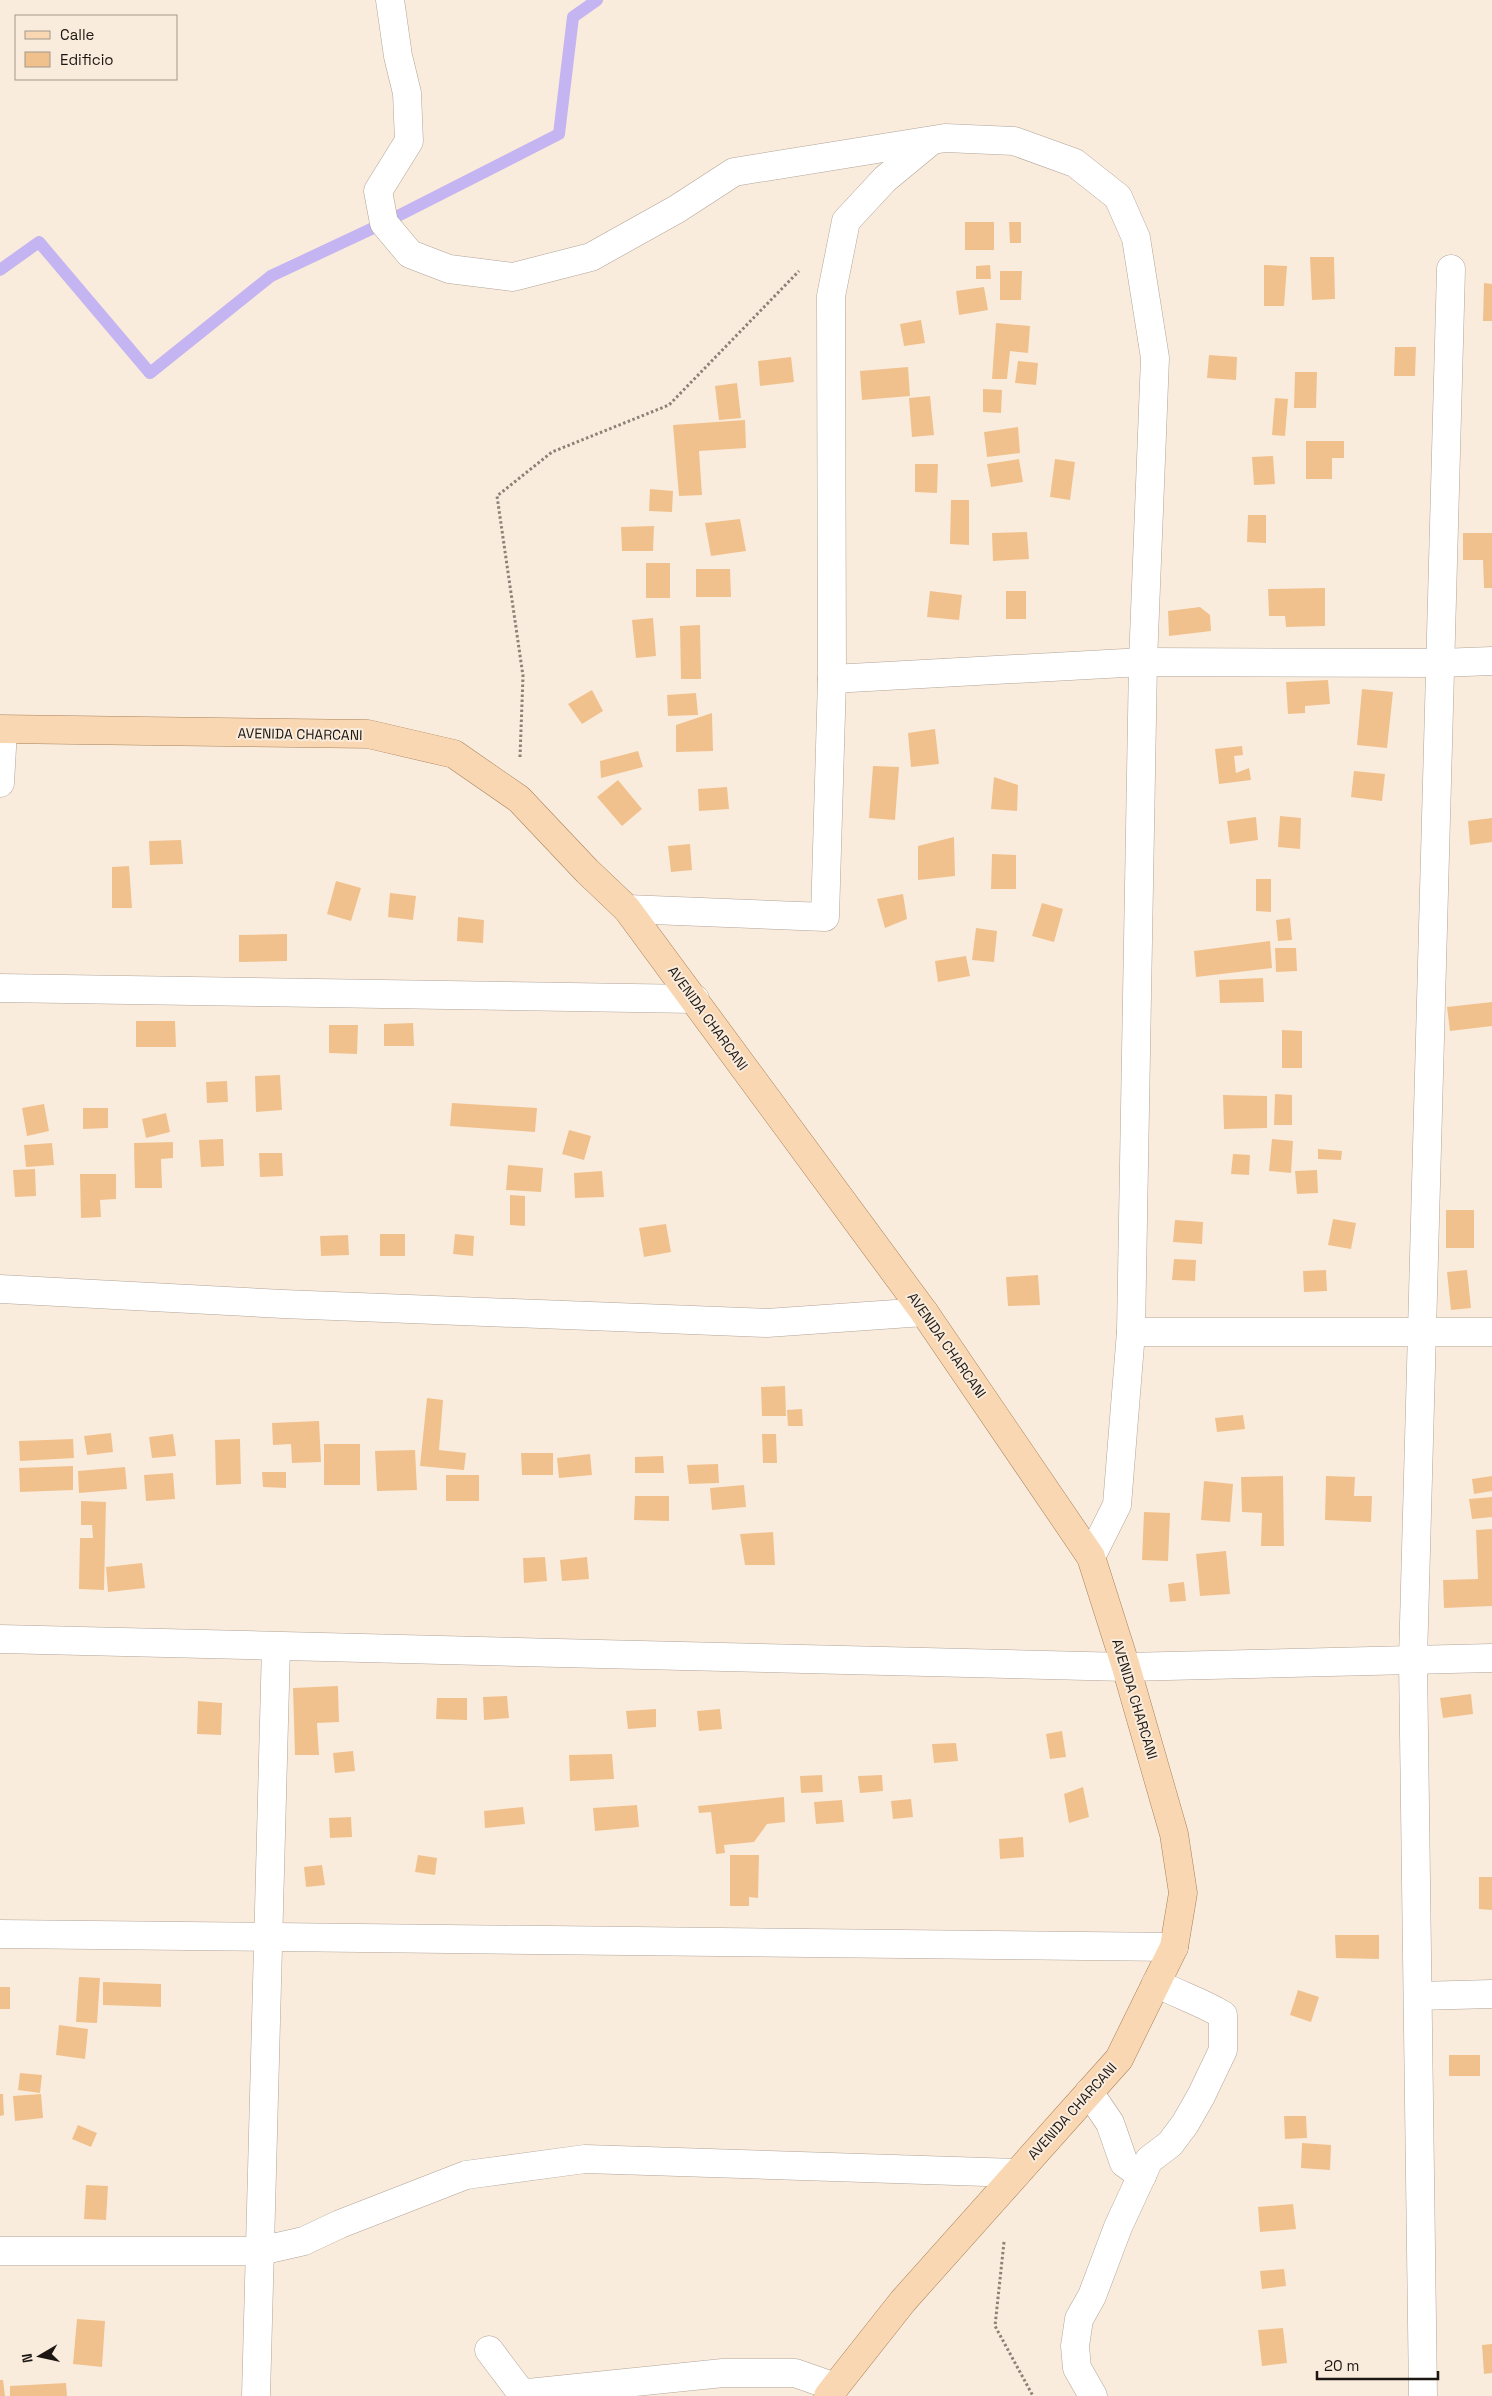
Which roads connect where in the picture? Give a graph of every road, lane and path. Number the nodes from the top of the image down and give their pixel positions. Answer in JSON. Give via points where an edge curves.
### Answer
{"nodes":[{"id":1,"x":390,"y":0,"type":"edge"},
{"id":2,"x":932,"y":140,"type":"junction"},
{"id":3,"x":805,"y":264,"type":"dead end"},
{"id":4,"x":1451,"y":269,"type":"dead end"},
{"id":5,"x":1492,"y":661,"type":"edge"},
{"id":6,"x":1143,"y":662,"type":"junction"},
{"id":7,"x":1440,"y":663,"type":"junction"},
{"id":8,"x":832,"y":679,"type":"junction"},
{"id":9,"x":2,"y":730,"type":"edge"},
{"id":10,"x":0,"y":783,"type":"edge"},
{"id":11,"x":519,"y":799,"type":"junction"},
{"id":12,"x":627,"y":909,"type":"junction"},
{"id":13,"x":0,"y":988,"type":"edge"},
{"id":14,"x":695,"y":1000,"type":"junction"},
{"id":15,"x":0,"y":1290,"type":"edge"},
{"id":16,"x":924,"y":1312,"type":"junction"},
{"id":17,"x":1131,"y":1332,"type":"junction"},
{"id":18,"x":1424,"y":1332,"type":"junction"},
{"id":19,"x":1492,"y":1332,"type":"edge"},
{"id":20,"x":1091,"y":1557,"type":"junction"},
{"id":21,"x":0,"y":1639,"type":"edge"},
{"id":22,"x":276,"y":1647,"type":"junction"},
{"id":23,"x":1492,"y":1658,"type":"edge"},
{"id":24,"x":1413,"y":1660,"type":"junction"},
{"id":25,"x":1126,"y":1667,"type":"junction"},
{"id":26,"x":0,"y":1934,"type":"edge"},
{"id":27,"x":268,"y":1937,"type":"junction"},
{"id":28,"x":1174,"y":1947,"type":"junction"},
{"id":29,"x":1156,"y":1983,"type":"junction"},
{"id":30,"x":1492,"y":1994,"type":"edge"},
{"id":31,"x":1418,"y":1996,"type":"junction"},
{"id":32,"x":1090,"y":2092,"type":"junction"},
{"id":33,"x":1018,"y":2173,"type":"junction"},
{"id":34,"x":1142,"y":2176,"type":"junction"},
{"id":35,"x":1005,"y":2235,"type":"dead end"},
{"id":36,"x":260,"y":2251,"type":"junction"},
{"id":37,"x":0,"y":2252,"type":"edge"},
{"id":38,"x":489,"y":2350,"type":"dead end"},
{"id":39,"x":717,"y":2384,"type":"edge"},
{"id":40,"x":831,"y":2392,"type":"edge"},
{"id":41,"x":256,"y":2396,"type":"edge"},
{"id":42,"x":1034,"y":2396,"type":"edge"},
{"id":43,"x":1094,"y":2396,"type":"edge"},
{"id":44,"x":1423,"y":2396,"type":"edge"}],
"edges":[{"from":1,"to":2,"type":"street","via":[[407,93],[409,141],[378,191],[384,223],[410,254],[449,269],[513,277],[590,257],[734,172]]},
{"from":2,"to":6,"type":"street","via":[[1014,141],[1075,163],[1118,197],[1136,238],[1155,358]]},
{"from":2,"to":8,"type":"street","via":[[885,179],[846,221],[831,296]]},
{"from":3,"to":11,"type":"path","via":[[669,405],[552,452],[497,496],[523,676]]},
{"from":4,"to":7,"type":"street"},
{"from":5,"to":7,"type":"street"},
{"from":6,"to":7,"type":"street"},
{"from":6,"to":8,"type":"street"},
{"from":6,"to":17,"type":"street"},
{"from":7,"to":18,"type":"street"},
{"from":8,"to":12,"type":"street","via":[[825,917]]},
{"from":9,"to":10,"type":"street"},
{"from":9,"to":11,"type":"main road","name":"AVENIDA CHARCANI","via":[[368,734],[454,754]]},
{"from":11,"to":12,"type":"main road","name":"AVENIDA CHARCANI"},
{"from":12,"to":14,"type":"main road","name":"AVENIDA CHARCANI"},
{"from":13,"to":14,"type":"street"},
{"from":14,"to":16,"type":"main road","name":"AVENIDA CHARCANI"},
{"from":15,"to":16,"type":"street","via":[[767,1323]]},
{"from":16,"to":20,"type":"main road","name":"AVENIDA CHARCANI"},
{"from":17,"to":18,"type":"street"},
{"from":17,"to":20,"type":"street","via":[[1117,1505]]},
{"from":18,"to":19,"type":"street"},
{"from":18,"to":24,"type":"street"},
{"from":20,"to":25,"type":"main road","name":"AVENIDA CHARCANI"},
{"from":21,"to":22,"type":"street"},
{"from":22,"to":25,"type":"street"},
{"from":22,"to":27,"type":"street"},
{"from":23,"to":24,"type":"street"},
{"from":24,"to":25,"type":"street"},
{"from":24,"to":31,"type":"street"},
{"from":25,"to":28,"type":"main road","name":"AVENIDA CHARCANI","via":[[1174,1834],[1183,1893]]},
{"from":26,"to":27,"type":"street"},
{"from":27,"to":28,"type":"street"},
{"from":27,"to":36,"type":"street"},
{"from":28,"to":29,"type":"main road","name":"AVENIDA CHARCANI"},
{"from":29,"to":32,"type":"main road","name":"AVENIDA CHARCANI","via":[[1119,2059]]},
{"from":29,"to":34,"type":"street","via":[[1223,2015],[1223,2050],[1186,2124],[1170,2144],[1149,2160]]},
{"from":30,"to":31,"type":"street"},
{"from":31,"to":44,"type":"street"},
{"from":32,"to":33,"type":"main road","name":"AVENIDA CHARCANI"},
{"from":32,"to":34,"type":"street","via":[[1110,2123],[1124,2163]]},
{"from":33,"to":36,"type":"street","via":[[585,2159],[466,2175],[304,2241]]},
{"from":33,"to":40,"type":"main road","name":"AVENIDA CHARCANI","via":[[903,2301]]},
{"from":34,"to":43,"type":"street","via":[[1118,2227],[1092,2296],[1079,2319],[1075,2346],[1077,2368]]},
{"from":35,"to":42,"type":"path","via":[[995,2326]]},
{"from":36,"to":37,"type":"street"},
{"from":36,"to":41,"type":"street"},
{"from":38,"to":39,"type":"street","via":[[519,2390],[528,2394]]},
{"from":39,"to":40,"type":"street","via":[[795,2373]]}]}
